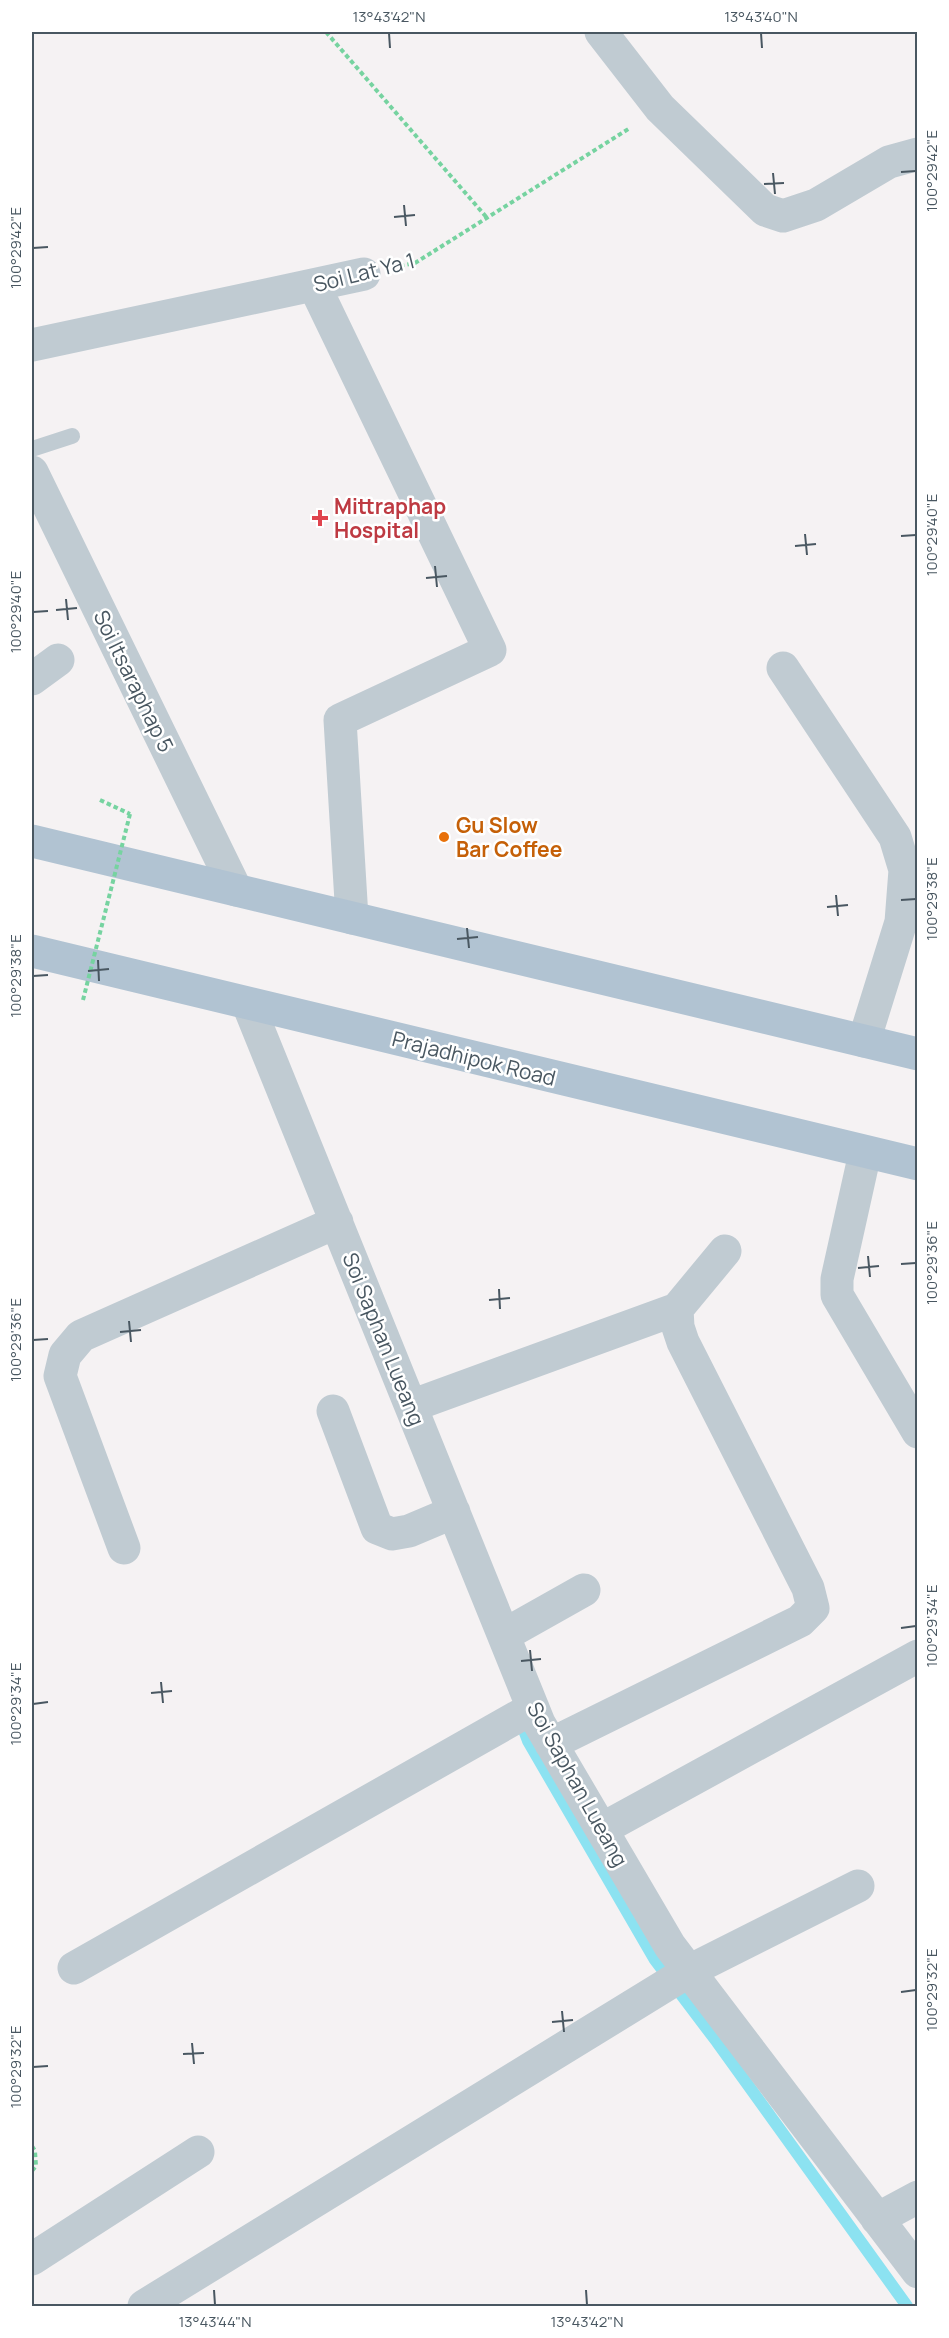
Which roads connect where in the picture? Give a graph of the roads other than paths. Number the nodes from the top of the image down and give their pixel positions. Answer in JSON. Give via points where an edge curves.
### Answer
{"nodes":[{"id":1,"x":601,"y":32,"type":"edge"},
{"id":2,"x":918,"y":154,"type":"edge"},
{"id":3,"x":364,"y":274,"type":"road end"},
{"id":4,"x":314,"y":285,"type":"junction"},
{"id":5,"x":32,"y":345,"type":"edge"},
{"id":6,"x":72,"y":436,"type":"dead end"},
{"id":7,"x":32,"y":449,"type":"edge"},
{"id":8,"x":32,"y":472,"type":"edge"},
{"id":9,"x":58,"y":660,"type":"dead end"},
{"id":10,"x":783,"y":668,"type":"dead end"},
{"id":11,"x":32,"y":679,"type":"edge"},
{"id":12,"x":32,"y":841,"type":"edge"},
{"id":13,"x":236,"y":890,"type":"junction"},
{"id":14,"x":352,"y":918,"type":"junction"},
{"id":15,"x":32,"y":951,"type":"edge"},
{"id":16,"x":248,"y":1004,"type":"junction"},
{"id":17,"x":864,"y":1041,"type":"junction"},
{"id":18,"x":918,"y":1054,"type":"edge"},
{"id":19,"x":865,"y":1153,"type":"junction"},
{"id":20,"x":918,"y":1164,"type":"edge"},
{"id":21,"x":337,"y":1222,"type":"junction"},
{"id":22,"x":725,"y":1251,"type":"dead end"},
{"id":23,"x":677,"y":1309,"type":"junction"},
{"id":24,"x":411,"y":1407,"type":"junction"},
{"id":25,"x":333,"y":1411,"type":"dead end"},
{"id":26,"x":918,"y":1432,"type":"edge"},
{"id":27,"x":454,"y":1512,"type":"junction"},
{"id":28,"x":124,"y":1548,"type":"dead end"},
{"id":29,"x":584,"y":1590,"type":"dead end"},
{"id":30,"x":504,"y":1635,"type":"junction"},
{"id":31,"x":918,"y":1656,"type":"edge"},
{"id":32,"x":533,"y":1707,"type":"junction"},
{"id":33,"x":551,"y":1744,"type":"junction"},
{"id":34,"x":602,"y":1829,"type":"junction"},
{"id":35,"x":858,"y":1886,"type":"dead end"},
{"id":36,"x":74,"y":1968,"type":"dead end"},
{"id":37,"x":689,"y":1971,"type":"junction"},
{"id":38,"x":198,"y":2152,"type":"dead end"},
{"id":39,"x":918,"y":2197,"type":"edge"},
{"id":40,"x":877,"y":2219,"type":"junction"},
{"id":41,"x":32,"y":2259,"type":"edge"},
{"id":42,"x":918,"y":2272,"type":"edge"},
{"id":43,"x":144,"y":2307,"type":"edge"}],
"edges":[{"from":1,"to":2,"type":"street","via":[[660,108],[765,210],[783,216],[816,205],[889,162]]},
{"from":3,"to":4,"type":"street","name":"Soi Lat Ya 1"},
{"from":4,"to":5,"type":"street","name":"Soi Lat Ya 1"},
{"from":4,"to":14,"type":"street","via":[[490,650],[340,720]]},
{"from":6,"to":7,"type":"lane"},
{"from":8,"to":13,"type":"street","name":"Soi Itsaraphap 5"},
{"from":9,"to":11,"type":"street"},
{"from":10,"to":17,"type":"street","via":[[895,837],[905,870],[901,922]]},
{"from":12,"to":13,"type":"main road"},
{"from":13,"to":14,"type":"main road"},
{"from":14,"to":17,"type":"main road"},
{"from":15,"to":16,"type":"main road","name":"Prajadhipok Road"},
{"from":16,"to":19,"type":"main road","name":"Prajadhipok Road"},
{"from":16,"to":21,"type":"street","name":"Soi Saphan Lueang"},
{"from":17,"to":18,"type":"main road"},
{"from":19,"to":20,"type":"main road","name":"Prajadhipok Road"},
{"from":19,"to":26,"type":"street","via":[[837,1279],[837,1295]]},
{"from":21,"to":24,"type":"street","name":"Soi Saphan Lueang"},
{"from":21,"to":28,"type":"street","via":[[81,1336],[65,1355],[60,1376]]},
{"from":22,"to":23,"type":"street"},
{"from":23,"to":24,"type":"street"},
{"from":23,"to":33,"type":"street","via":[[683,1342],[808,1588],[813,1608],[800,1621]]},
{"from":24,"to":27,"type":"street","name":"Soi Saphan Lueang"},
{"from":25,"to":27,"type":"street","via":[[377,1528],[392,1534],[409,1531]]},
{"from":27,"to":30,"type":"street","name":"Soi Saphan Lueang"},
{"from":29,"to":30,"type":"street"},
{"from":30,"to":32,"type":"street","name":"Soi Saphan Lueang"},
{"from":31,"to":34,"type":"street"},
{"from":32,"to":33,"type":"street","name":"Soi Saphan Lueang"},
{"from":32,"to":36,"type":"street"},
{"from":33,"to":34,"type":"street","name":"Soi Saphan Lueang"},
{"from":34,"to":37,"type":"street","name":"Soi Saphan Lueang","via":[[670,1946]]},
{"from":35,"to":37,"type":"street"},
{"from":37,"to":40,"type":"street","name":"Soi Saphan Lueang"},
{"from":37,"to":43,"type":"street"},
{"from":38,"to":41,"type":"street"},
{"from":39,"to":40,"type":"street"},
{"from":40,"to":42,"type":"street","name":"Soi Saphan Lueang"}]}
